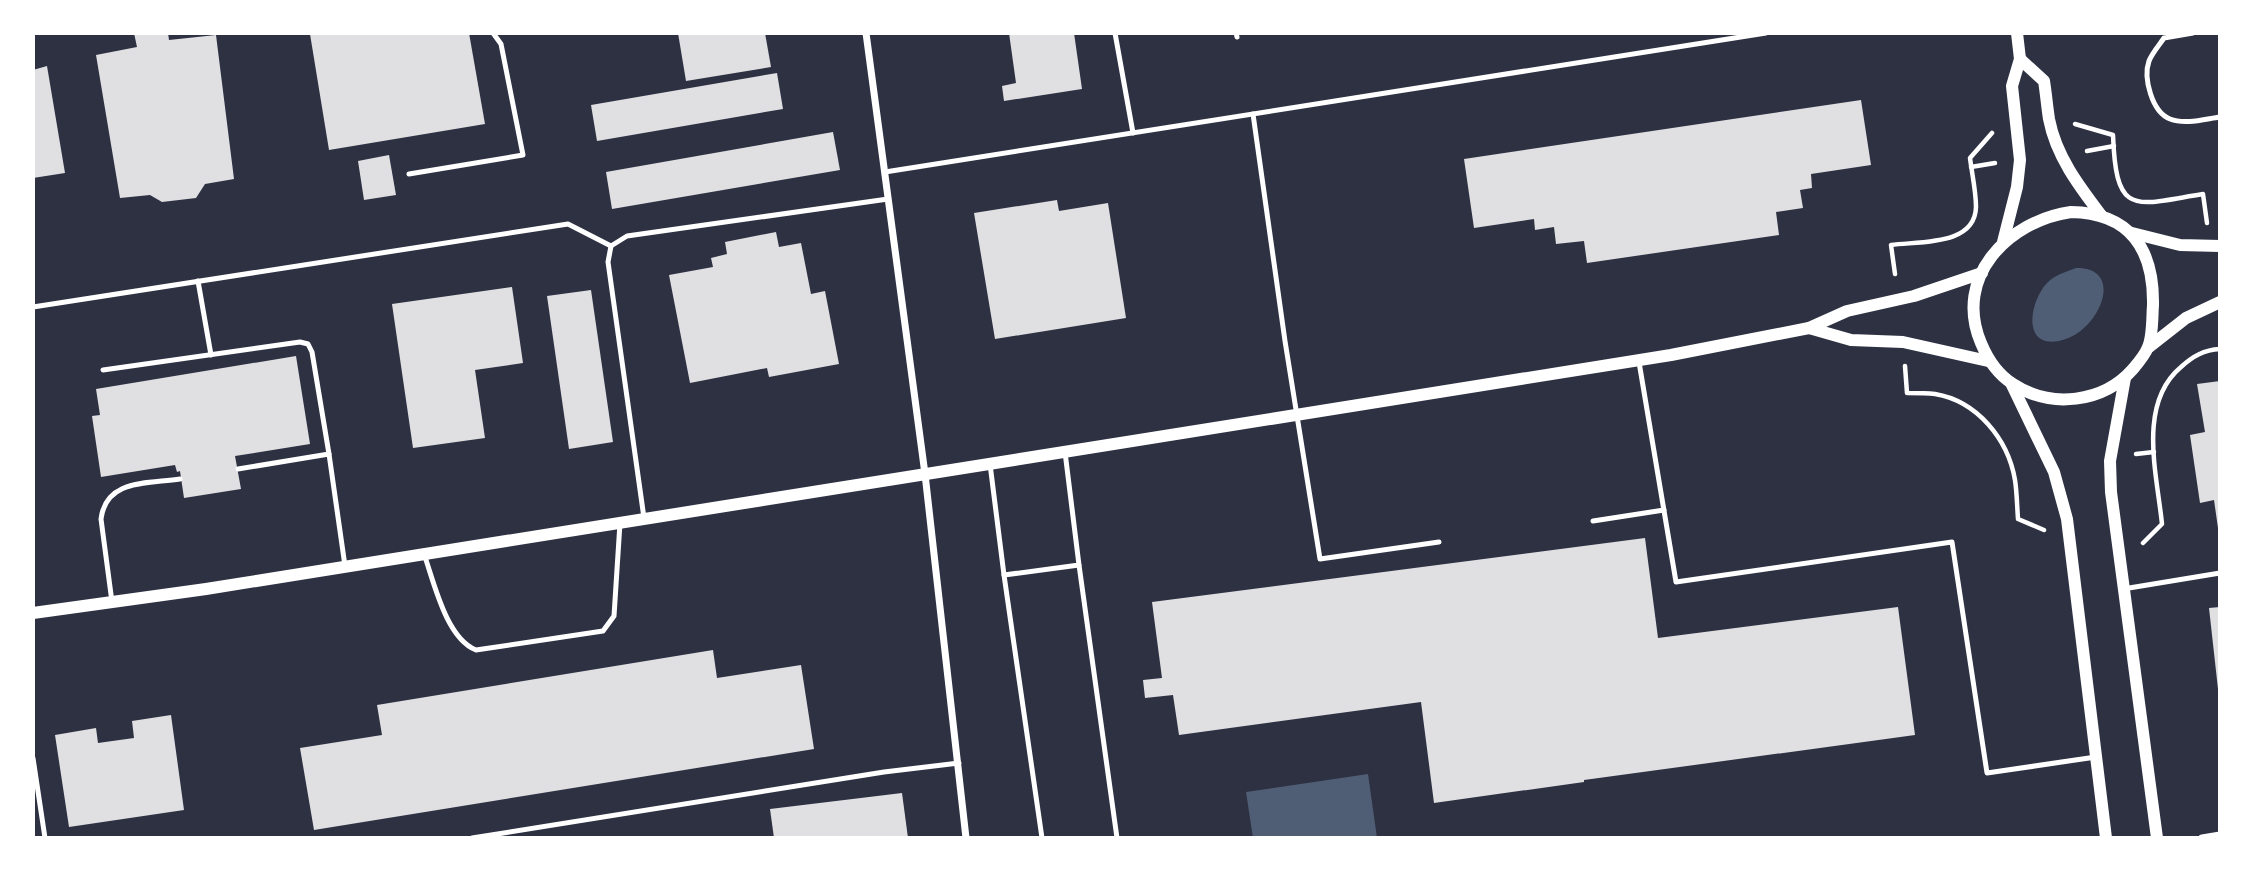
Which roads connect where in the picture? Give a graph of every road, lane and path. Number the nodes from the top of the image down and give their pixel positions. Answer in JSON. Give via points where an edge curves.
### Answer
{"nodes":[{"id":1,"x":493,"y":33,"type":"edge"},
{"id":2,"x":866,"y":33,"type":"edge"},
{"id":3,"x":1115,"y":33,"type":"edge"},
{"id":4,"x":1766,"y":33,"type":"edge"},
{"id":5,"x":2017,"y":33,"type":"edge"},
{"id":6,"x":2193,"y":33,"type":"edge"},
{"id":7,"x":2020,"y":60,"type":"junction"},
{"id":8,"x":1253,"y":114,"type":"junction"},
{"id":9,"x":2220,"y":117,"type":"edge"},
{"id":10,"x":2067,"y":121,"type":"dead end"},
{"id":11,"x":1133,"y":133,"type":"junction"},
{"id":12,"x":1990,"y":135,"type":"dead end"},
{"id":13,"x":2114,"y":146,"type":"junction"},
{"id":14,"x":2074,"y":152,"type":"dead end"},
{"id":15,"x":1997,"y":163,"type":"dead end"},
{"id":16,"x":1971,"y":167,"type":"junction"},
{"id":17,"x":885,"y":172,"type":"junction"},
{"id":18,"x":409,"y":174,"type":"dead end"},
{"id":19,"x":888,"y":199,"type":"junction"},
{"id":20,"x":2101,"y":215,"type":"junction"},
{"id":21,"x":2207,"y":229,"type":"dead end"},
{"id":22,"x":2132,"y":233,"type":"junction"},
{"id":23,"x":2003,"y":242,"type":"junction"},
{"id":24,"x":611,"y":246,"type":"junction"},
{"id":25,"x":2220,"y":246,"type":"edge"},
{"id":26,"x":1982,"y":273,"type":"junction"},
{"id":27,"x":1895,"y":276,"type":"dead end"},
{"id":28,"x":198,"y":281,"type":"junction"},
{"id":29,"x":2220,"y":302,"type":"edge"},
{"id":30,"x":33,"y":307,"type":"edge"},
{"id":31,"x":1809,"y":328,"type":"junction"},
{"id":32,"x":2149,"y":347,"type":"junction"},
{"id":33,"x":2220,"y":349,"type":"edge"},
{"id":34,"x":211,"y":355,"type":"junction"},
{"id":35,"x":1638,"y":361,"type":"junction"},
{"id":36,"x":1989,"y":361,"type":"junction"},
{"id":37,"x":103,"y":370,"type":"dead end"},
{"id":38,"x":1905,"y":372,"type":"dead end"},
{"id":39,"x":2125,"y":378,"type":"junction"},
{"id":40,"x":2011,"y":383,"type":"junction"},
{"id":41,"x":1297,"y":415,"type":"junction"},
{"id":42,"x":1065,"y":452,"type":"junction"},
{"id":43,"x":2154,"y":452,"type":"junction"},
{"id":44,"x":329,"y":454,"type":"junction"},
{"id":45,"x":2134,"y":454,"type":"dead end"},
{"id":46,"x":990,"y":464,"type":"junction"},
{"id":47,"x":238,"y":469,"type":"dead end"},
{"id":48,"x":925,"y":474,"type":"junction"},
{"id":49,"x":180,"y":479,"type":"dead end"},
{"id":50,"x":1664,"y":510,"type":"junction"},
{"id":51,"x":644,"y":519,"type":"junction"},
{"id":52,"x":2018,"y":519,"type":"dead end"},
{"id":53,"x":1593,"y":521,"type":"dead end"},
{"id":54,"x":620,"y":522,"type":"junction"},
{"id":55,"x":2162,"y":524,"type":"dead end"},
{"id":56,"x":1439,"y":542,"type":"dead end"},
{"id":57,"x":424,"y":554,"type":"junction"},
{"id":58,"x":1079,"y":565,"type":"junction"},
{"id":59,"x":345,"y":566,"type":"junction"},
{"id":60,"x":2220,"y":573,"type":"edge"},
{"id":61,"x":1004,"y":575,"type":"junction"},
{"id":62,"x":2123,"y":589,"type":"junction"},
{"id":63,"x":112,"y":602,"type":"junction"},
{"id":64,"x":33,"y":613,"type":"edge"},
{"id":65,"x":2096,"y":757,"type":"junction"},
{"id":66,"x":33,"y":758,"type":"edge"},
{"id":67,"x":959,"y":763,"type":"junction"},
{"id":68,"x":2220,"y":835,"type":"edge"},
{"id":69,"x":45,"y":838,"type":"edge"},
{"id":70,"x":472,"y":838,"type":"edge"},
{"id":71,"x":967,"y":838,"type":"edge"},
{"id":72,"x":1042,"y":838,"type":"edge"},
{"id":73,"x":1117,"y":838,"type":"edge"},
{"id":74,"x":2106,"y":838,"type":"edge"},
{"id":75,"x":2157,"y":838,"type":"edge"},
{"id":76,"x":2202,"y":838,"type":"edge"}],
"edges":[{"from":1,"to":18,"type":"lane","via":[[501,44],[523,155]]},
{"from":2,"to":17,"type":"street"},
{"from":3,"to":11,"type":"lane"},
{"from":4,"to":8,"type":"lane"},
{"from":5,"to":7,"type":"street"},
{"from":6,"to":9,"type":"lane","via":[[2164,38],[2149,61],[2148,84],[2155,107],[2169,119],[2187,122]]},
{"from":7,"to":20,"type":"street","via":[[2044,81],[2049,121],[2060,154]]},
{"from":7,"to":23,"type":"street","via":[[2012,86],[2019,174]]},
{"from":8,"to":11,"type":"lane"},
{"from":8,"to":41,"type":"lane"},
{"from":10,"to":13,"type":"path","via":[[2113,135]]},
{"from":11,"to":17,"type":"lane"},
{"from":12,"to":16,"type":"path","via":[[1970,158]]},
{"from":13,"to":14,"type":"path"},
{"from":13,"to":21,"type":"path","via":[[2118,181],[2128,198],[2151,202],[2203,194]]},
{"from":15,"to":16,"type":"path"},
{"from":16,"to":27,"type":"path","via":[[1976,205],[1969,229],[1959,235],[1891,245]]},
{"from":17,"to":19,"type":"street"},
{"from":19,"to":24,"type":"lane","via":[[627,236]]},
{"from":19,"to":48,"type":"street"},
{"from":20,"to":22,"type":"street"},
{"from":20,"to":23,"type":"street","via":[[2052,215],[2021,228]]},
{"from":22,"to":25,"type":"street","via":[[2180,245]]},
{"from":22,"to":32,"type":"street","via":[[2148,259],[2151,276]]},
{"from":23,"to":26,"type":"street"},
{"from":24,"to":28,"type":"lane","via":[[568,224]]},
{"from":24,"to":51,"type":"lane","via":[[608,262]]},
{"from":26,"to":31,"type":"street","via":[[1914,296],[1847,311]]},
{"from":26,"to":36,"type":"street","via":[[1975,317]]},
{"from":28,"to":30,"type":"lane"},
{"from":28,"to":34,"type":"lane"},
{"from":29,"to":32,"type":"street","via":[[2186,318]]},
{"from":31,"to":35,"type":"street"},
{"from":31,"to":36,"type":"street","via":[[1851,340],[1903,342]]},
{"from":32,"to":39,"type":"street"},
{"from":33,"to":43,"type":"path","via":[[2199,353],[2164,386],[2157,403]]},
{"from":34,"to":37,"type":"lane"},
{"from":34,"to":44,"type":"lane","via":[[309,344]]},
{"from":35,"to":41,"type":"street"},
{"from":35,"to":50,"type":"lane"},
{"from":36,"to":40,"type":"street"},
{"from":38,"to":52,"type":"path","via":[[1907,393],[1958,401],[1995,432],[2015,480]]},
{"from":39,"to":40,"type":"street","via":[[2110,388],[2062,401],[2033,396]]},
{"from":39,"to":62,"type":"street","via":[[2110,461]]},
{"from":40,"to":65,"type":"street","via":[[2054,472],[2067,519]]},
{"from":41,"to":42,"type":"street"},
{"from":41,"to":56,"type":"lane","via":[[1320,559]]},
{"from":42,"to":46,"type":"street"},
{"from":42,"to":58,"type":"lane"},
{"from":43,"to":45,"type":"path"},
{"from":43,"to":55,"type":"path"},
{"from":44,"to":47,"type":"lane"},
{"from":44,"to":59,"type":"lane"},
{"from":46,"to":48,"type":"street"},
{"from":46,"to":61,"type":"lane"},
{"from":48,"to":51,"type":"street"},
{"from":48,"to":67,"type":"street"},
{"from":49,"to":63,"type":"lane","via":[[120,488],[102,507]]},
{"from":50,"to":53,"type":"lane"},
{"from":50,"to":65,"type":"lane","via":[[1675,582],[1952,542],[1987,773]]},
{"from":51,"to":54,"type":"street"},
{"from":54,"to":57,"type":"street"},
{"from":54,"to":57,"type":"lane","via":[[614,616],[603,631],[476,650],[466,646],[445,615]]},
{"from":57,"to":59,"type":"street"},
{"from":58,"to":61,"type":"lane"},
{"from":58,"to":73,"type":"lane"},
{"from":59,"to":63,"type":"street"},
{"from":60,"to":62,"type":"lane"},
{"from":61,"to":72,"type":"lane"},
{"from":62,"to":75,"type":"street"},
{"from":63,"to":64,"type":"street"},
{"from":65,"to":74,"type":"street"},
{"from":66,"to":69,"type":"lane"},
{"from":67,"to":70,"type":"lane"},
{"from":67,"to":71,"type":"street"},
{"from":68,"to":76,"type":"street"}]}
